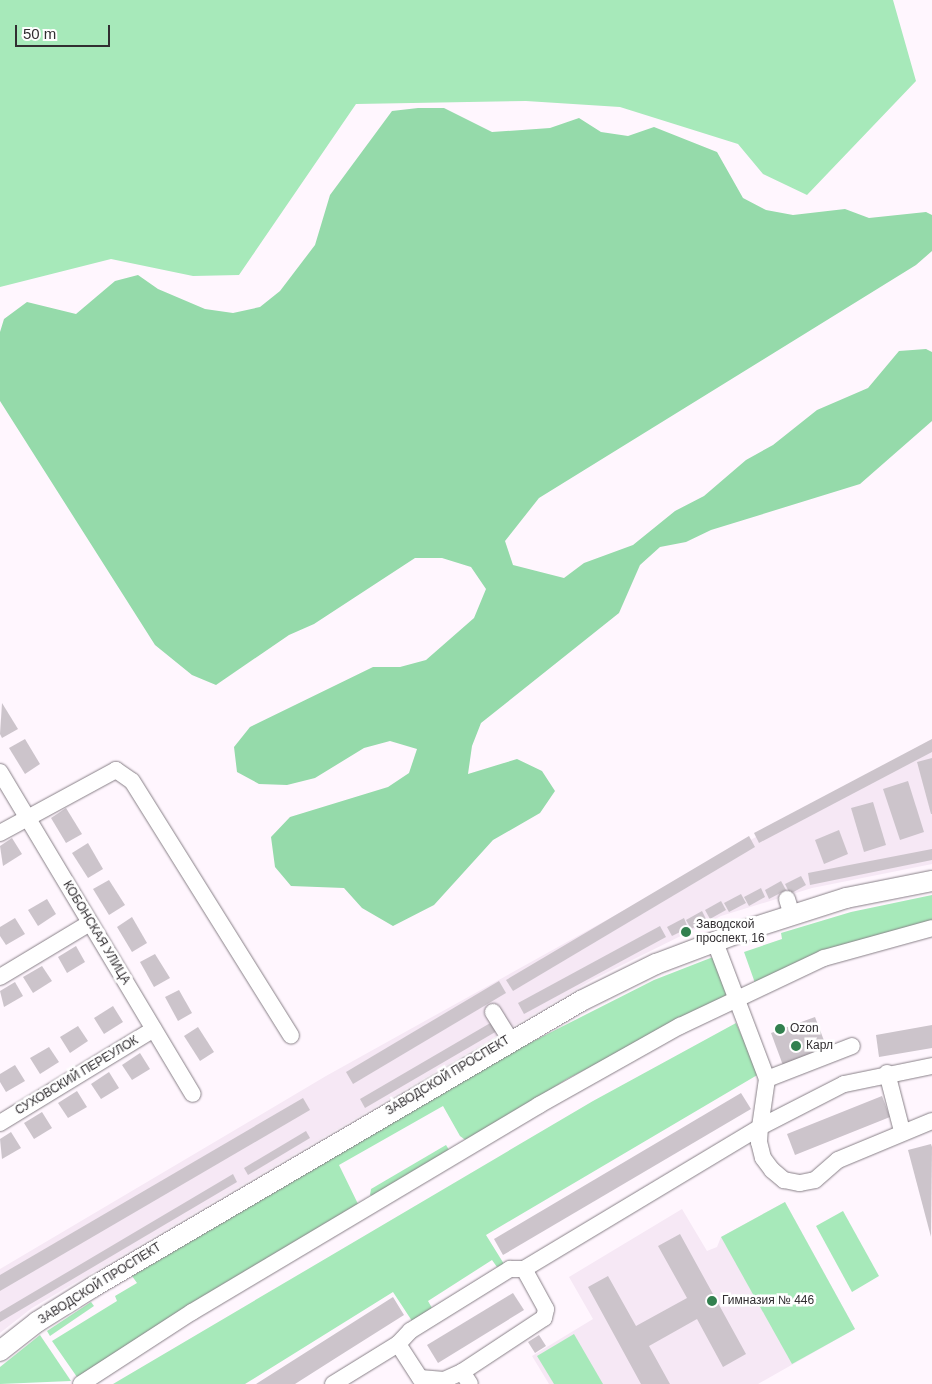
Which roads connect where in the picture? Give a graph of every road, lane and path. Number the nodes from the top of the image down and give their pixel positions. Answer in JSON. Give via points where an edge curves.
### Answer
{"nodes":[{"id":1,"x":0,"y":772,"type":"edge"},
{"id":2,"x":27,"y":817,"type":"junction"},
{"id":3,"x":0,"y":833,"type":"edge"},
{"id":4,"x":932,"y":880,"type":"edge"},
{"id":5,"x":90,"y":923,"type":"junction"},
{"id":6,"x":932,"y":928,"type":"edge"},
{"id":7,"x":714,"y":942,"type":"junction"},
{"id":8,"x":0,"y":977,"type":"edge"},
{"id":9,"x":736,"y":998,"type":"junction"},
{"id":10,"x":493,"y":1012,"type":"dead end"},
{"id":11,"x":154,"y":1029,"type":"junction"},
{"id":12,"x":292,"y":1035,"type":"dead end"},
{"id":13,"x":510,"y":1039,"type":"junction"},
{"id":14,"x":852,"y":1046,"type":"dead end"},
{"id":15,"x":932,"y":1066,"type":"edge"},
{"id":16,"x":887,"y":1073,"type":"junction"},
{"id":17,"x":767,"y":1079,"type":"junction"},
{"id":18,"x":193,"y":1094,"type":"dead end"},
{"id":19,"x":932,"y":1121,"type":"edge"},
{"id":20,"x":0,"y":1123,"type":"edge"},
{"id":21,"x":760,"y":1127,"type":"junction"},
{"id":22,"x":902,"y":1131,"type":"junction"},
{"id":23,"x":524,"y":1269,"type":"junction"},
{"id":24,"x":398,"y":1344,"type":"junction"},
{"id":25,"x":0,"y":1351,"type":"edge"},
{"id":26,"x":466,"y":1378,"type":"edge"},
{"id":27,"x":98,"y":1379,"type":"edge"},
{"id":28,"x":81,"y":1384,"type":"edge"},
{"id":29,"x":333,"y":1384,"type":"edge"}],
"edges":[{"from":1,"to":2,"type":"street","name":"КОБОНСКАЯ УЛИЦА"},
{"from":2,"to":3,"type":"street"},
{"from":2,"to":5,"type":"street","name":"КОБОНСКАЯ УЛИЦА"},
{"from":2,"to":12,"type":"street","via":[[116,770],[132,781]]},
{"from":4,"to":7,"type":"main road","name":"ЗАВОДСКОЙ ПРОСПЕКТ","via":[[790,907]]},
{"from":5,"to":8,"type":"street"},
{"from":5,"to":11,"type":"street","name":"КОБОНСКАЯ УЛИЦА"},
{"from":6,"to":9,"type":"street","via":[[824,958]]},
{"from":7,"to":9,"type":"street"},
{"from":7,"to":13,"type":"main road","name":"ЗАВОДСКОЙ ПРОСПЕКТ","via":[[656,964]]},
{"from":9,"to":17,"type":"street"},
{"from":9,"to":27,"type":"street","via":[[539,1105],[160,1332]]},
{"from":10,"to":13,"type":"street"},
{"from":11,"to":18,"type":"street","name":"КОБОНСКАЯ УЛИЦА"},
{"from":11,"to":20,"type":"street","name":"СУХОВСКИЙ ПЕРЕУЛОК"},
{"from":13,"to":25,"type":"main road","name":"ЗАВОДСКОЙ ПРОСПЕКТ","via":[[58,1308]]},
{"from":14,"to":17,"type":"street"},
{"from":15,"to":16,"type":"street"},
{"from":16,"to":21,"type":"street","via":[[844,1084]]},
{"from":16,"to":22,"type":"street"},
{"from":17,"to":21,"type":"street"},
{"from":19,"to":22,"type":"street"},
{"from":21,"to":22,"type":"street","via":[[759,1142],[767,1164],[784,1180],[800,1183],[815,1180],[838,1160]]},
{"from":21,"to":23,"type":"street"},
{"from":23,"to":24,"type":"street","via":[[510,1269],[410,1331]]},
{"from":23,"to":26,"type":"street","via":[[546,1309],[544,1318]]},
{"from":24,"to":26,"type":"street","via":[[420,1378]]},
{"from":24,"to":29,"type":"street"},
{"from":27,"to":28,"type":"street"}]}
